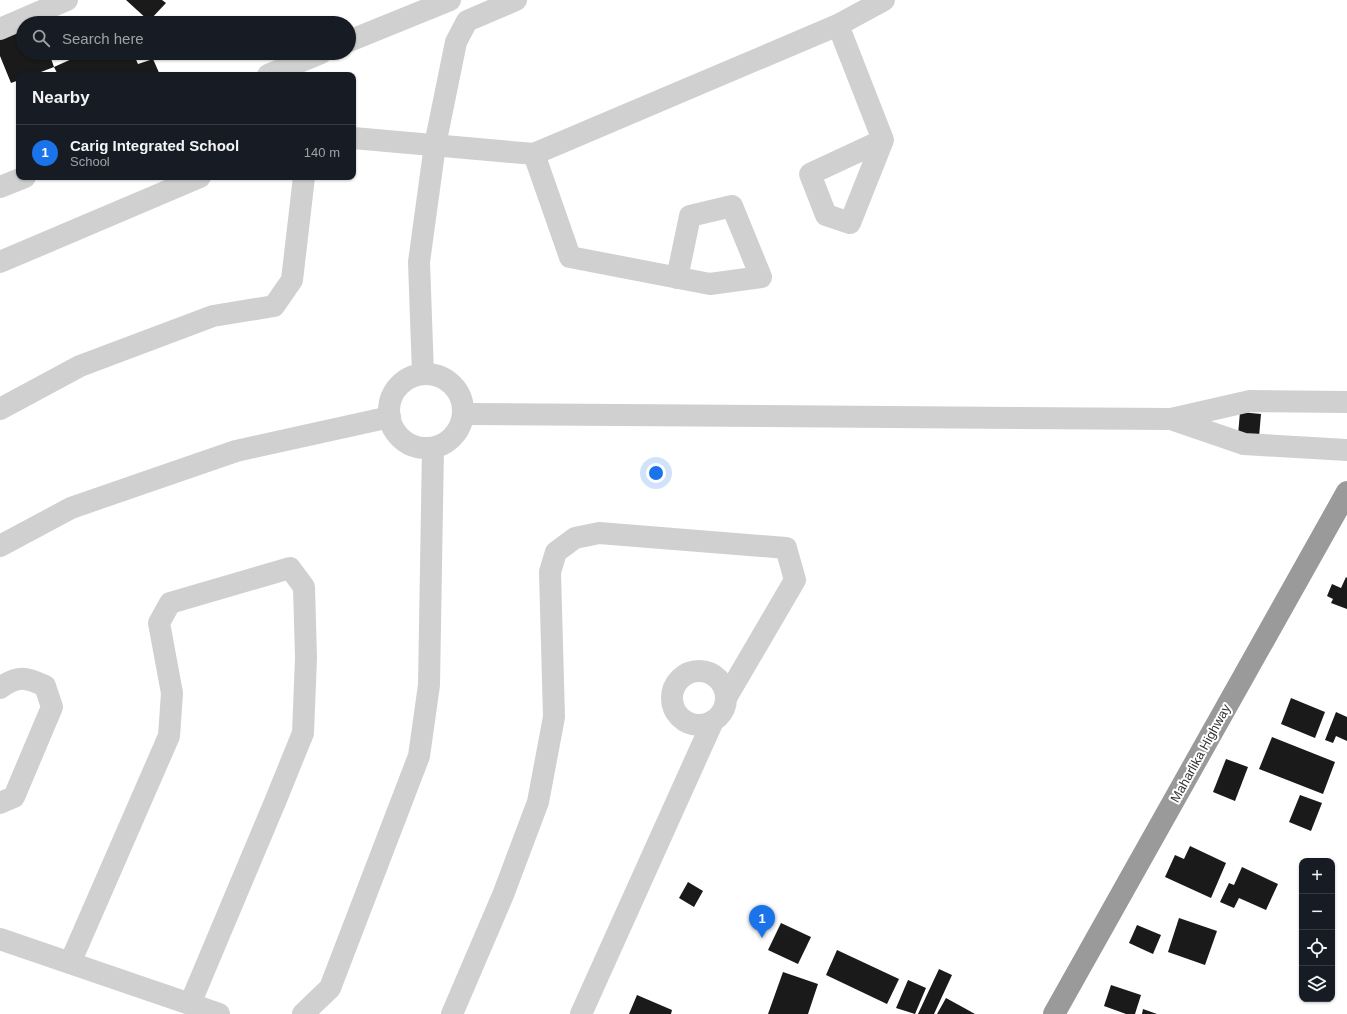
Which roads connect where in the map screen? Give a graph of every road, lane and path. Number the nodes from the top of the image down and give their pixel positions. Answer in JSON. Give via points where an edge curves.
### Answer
{"nodes":[{"id":1,"x":68,"y":0,"type":"edge"},
{"id":2,"x":450,"y":0,"type":"edge"},
{"id":3,"x":516,"y":0,"type":"edge"},
{"id":4,"x":884,"y":0,"type":"edge"},
{"id":5,"x":30,"y":16,"type":"edge"},
{"id":6,"x":16,"y":22,"type":"edge"},
{"id":7,"x":838,"y":25,"type":"junction"},
{"id":8,"x":0,"y":29,"type":"edge"},
{"id":9,"x":356,"y":38,"type":"edge"},
{"id":10,"x":304,"y":60,"type":"edge"},
{"id":11,"x":275,"y":72,"type":"edge"},
{"id":12,"x":356,"y":138,"type":"edge"},
{"id":13,"x":882,"y":140,"type":"dead end"},
{"id":14,"x":435,"y":145,"type":"junction"},
{"id":15,"x":534,"y":154,"type":"junction"},
{"id":16,"x":18,"y":180,"type":"edge"},
{"id":17,"x":193,"y":180,"type":"edge"},
{"id":18,"x":304,"y":180,"type":"edge"},
{"id":19,"x":0,"y":187,"type":"edge"},
{"id":20,"x":0,"y":262,"type":"edge"},
{"id":21,"x":677,"y":278,"type":"dead end"},
{"id":22,"x":423,"y":374,"type":"junction"},
{"id":23,"x":1347,"y":402,"type":"edge"},
{"id":24,"x":0,"y":409,"type":"edge"},
{"id":25,"x":464,"y":414,"type":"junction"},
{"id":26,"x":390,"y":417,"type":"junction"},
{"id":27,"x":1171,"y":419,"type":"junction"},
{"id":28,"x":433,"y":448,"type":"junction"},
{"id":29,"x":1347,"y":450,"type":"edge"},
{"id":30,"x":1347,"y":492,"type":"edge"},
{"id":31,"x":0,"y":546,"type":"edge"},
{"id":32,"x":0,"y":688,"type":"edge"},
{"id":33,"x":726,"y":698,"type":"junction"},
{"id":34,"x":713,"y":721,"type":"junction"},
{"id":35,"x":0,"y":803,"type":"edge"},
{"id":36,"x":0,"y":939,"type":"edge"},
{"id":37,"x":70,"y":963,"type":"junction"},
{"id":38,"x":190,"y":1004,"type":"junction"},
{"id":39,"x":315,"y":1010,"type":"edge"},
{"id":40,"x":219,"y":1014,"type":"edge"},
{"id":41,"x":452,"y":1014,"type":"edge"},
{"id":42,"x":581,"y":1014,"type":"edge"},
{"id":43,"x":1054,"y":1014,"type":"edge"}],
"edges":[{"from":1,"to":5,"type":"street"},
{"from":2,"to":9,"type":"street"},
{"from":3,"to":14,"type":"street","via":[[467,21],[456,42]]},
{"from":4,"to":7,"type":"street"},
{"from":6,"to":8,"type":"street"},
{"from":7,"to":13,"type":"street"},
{"from":7,"to":15,"type":"street"},
{"from":10,"to":11,"type":"street"},
{"from":12,"to":14,"type":"street"},
{"from":14,"to":15,"type":"street"},
{"from":14,"to":22,"type":"street","via":[[419,262]]},
{"from":15,"to":21,"type":"street","via":[[570,256]]},
{"from":16,"to":19,"type":"street"},
{"from":17,"to":20,"type":"street"},
{"from":18,"to":24,"type":"street","via":[[292,280],[274,306],[213,316],[80,366]]},
{"from":22,"to":25,"type":"street","via":[[447,381],[462,401]]},
{"from":22,"to":26,"type":"street","via":[[411,378],[393,394]]},
{"from":23,"to":27,"type":"street","via":[[1250,401]]},
{"from":25,"to":27,"type":"street"},
{"from":25,"to":28,"type":"street","via":[[454,436]]},
{"from":26,"to":28,"type":"street","via":[[393,428],[400,437],[421,448]]},
{"from":26,"to":31,"type":"street","via":[[236,451],[71,508]]},
{"from":27,"to":29,"type":"street","via":[[1244,444]]},
{"from":28,"to":39,"type":"street","via":[[429,685],[419,756],[330,988]]},
{"from":30,"to":43,"type":"highway","name":"Maharlika Highway"},
{"from":32,"to":35,"type":"street","via":[[9,682],[28,678],[45,686],[52,707],[14,797]]},
{"from":33,"to":34,"type":"street","via":[[725,707]]},
{"from":33,"to":34,"type":"street","via":[[725,689],[720,681],[705,671],[688,673],[675,685],[672,702],[680,717],[696,725]]},
{"from":33,"to":41,"type":"street","via":[[795,580],[786,548],[599,533],[575,538],[556,552],[550,572],[554,717],[538,802],[503,895]]},
{"from":34,"to":42,"type":"street"},
{"from":36,"to":37,"type":"street"},
{"from":37,"to":38,"type":"street"},
{"from":37,"to":38,"type":"street","via":[[169,736],[172,693],[159,623],[170,603],[290,568],[304,587],[306,658],[303,733]]},
{"from":38,"to":40,"type":"street"}]}
